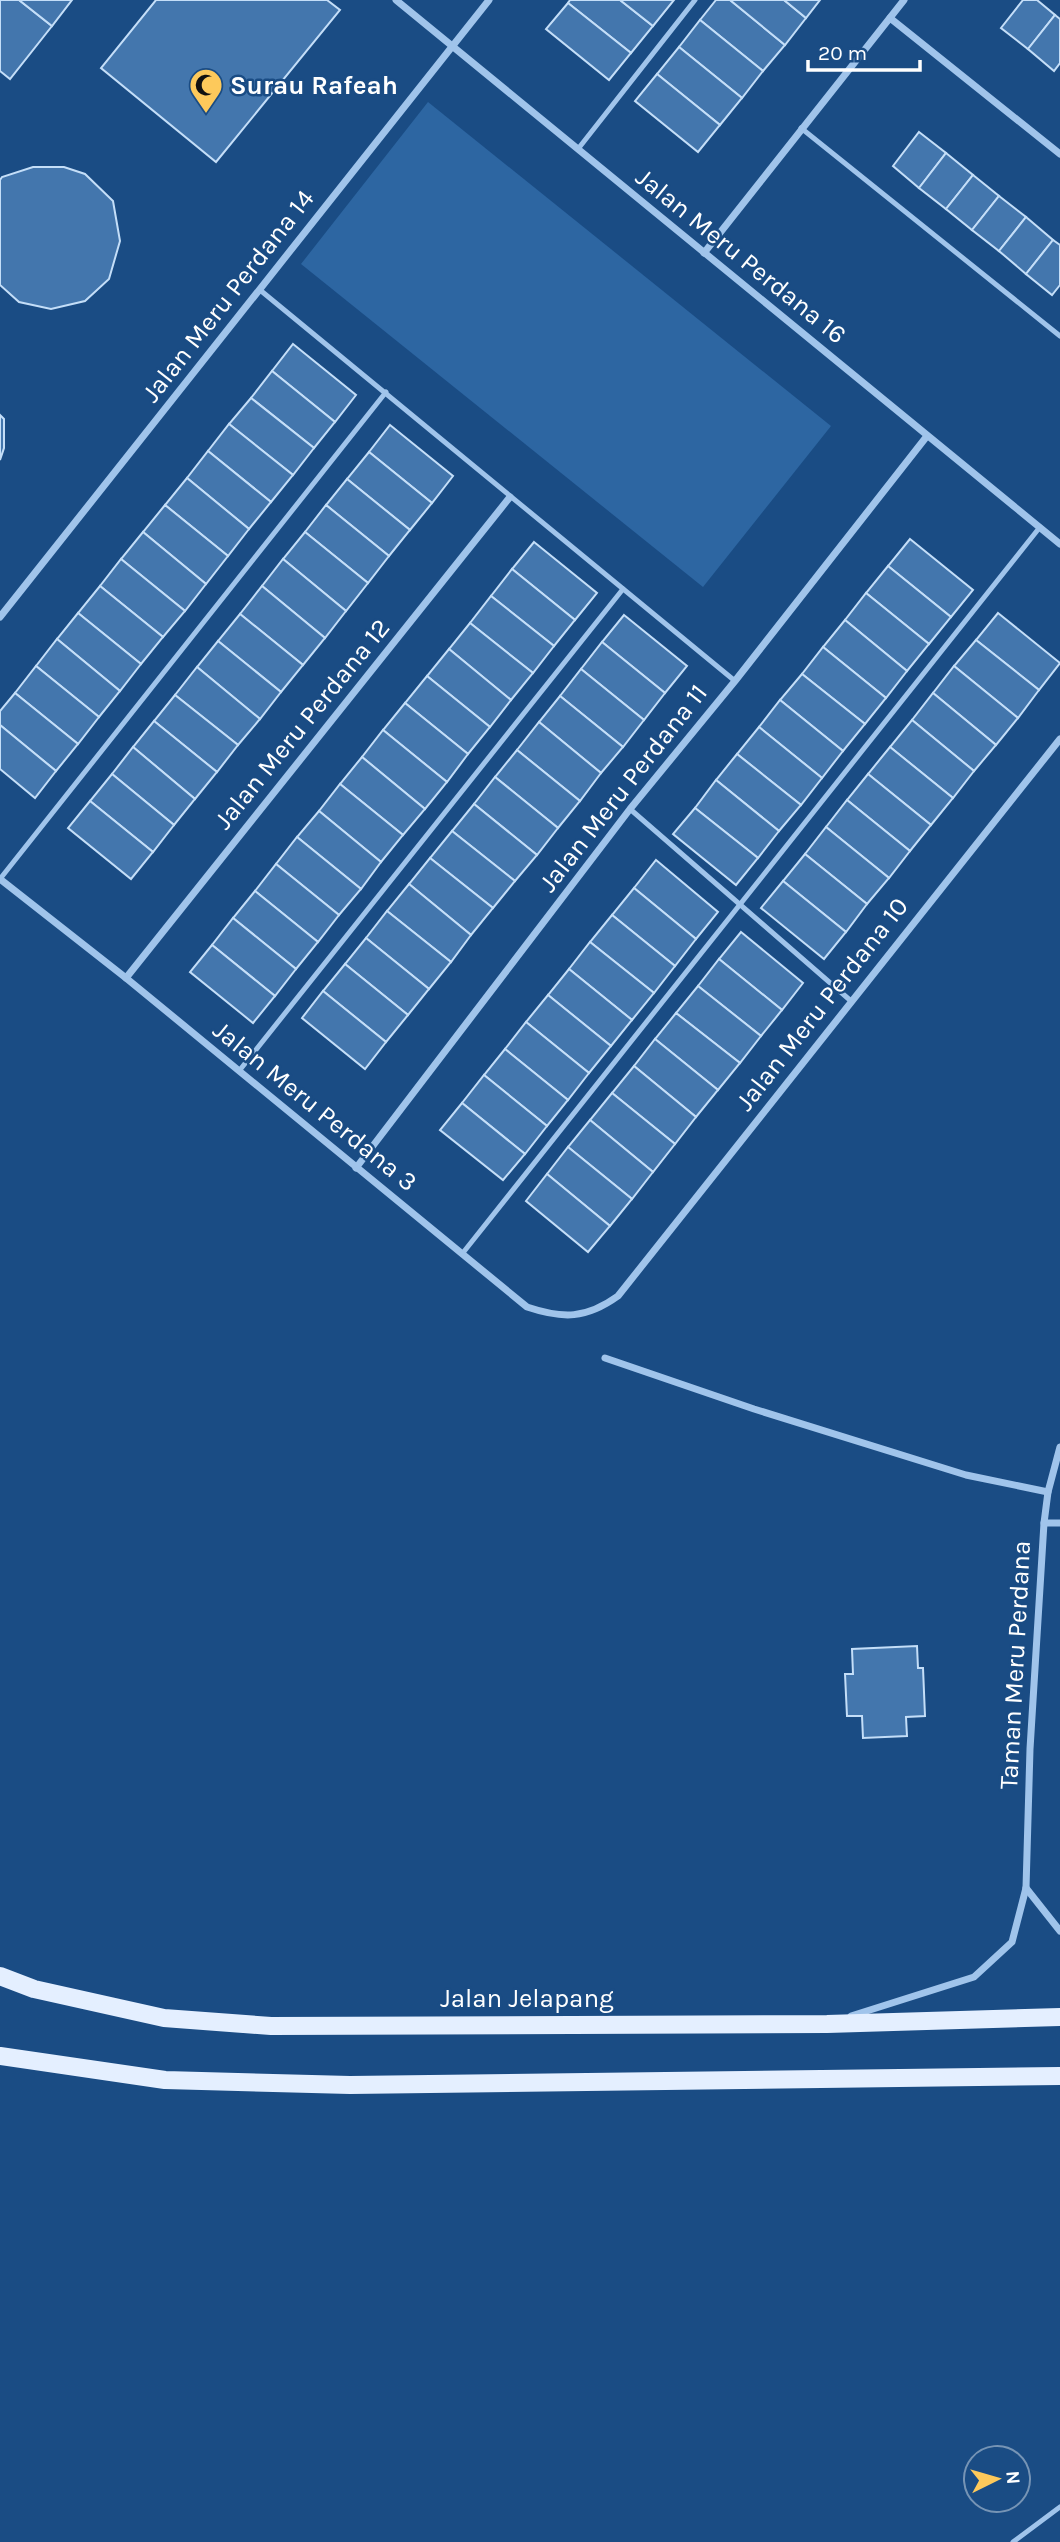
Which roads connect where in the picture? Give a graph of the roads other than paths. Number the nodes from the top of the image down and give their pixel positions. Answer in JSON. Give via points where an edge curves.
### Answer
{"nodes":[{"id":1,"x":396,"y":0,"type":"edge"},
{"id":2,"x":489,"y":0,"type":"edge"},
{"id":3,"x":695,"y":0,"type":"edge"},
{"id":4,"x":904,"y":0,"type":"edge"},
{"id":5,"x":890,"y":18,"type":"junction"},
{"id":6,"x":453,"y":46,"type":"junction"},
{"id":7,"x":801,"y":128,"type":"junction"},
{"id":8,"x":578,"y":149,"type":"junction"},
{"id":9,"x":1060,"y":153,"type":"edge"},
{"id":10,"x":704,"y":253,"type":"junction"},
{"id":11,"x":260,"y":290,"type":"junction"},
{"id":12,"x":1060,"y":336,"type":"edge"},
{"id":13,"x":386,"y":392,"type":"junction"},
{"id":14,"x":927,"y":436,"type":"junction"},
{"id":15,"x":510,"y":497,"type":"junction"},
{"id":16,"x":1040,"y":527,"type":"junction"},
{"id":17,"x":1060,"y":544,"type":"edge"},
{"id":18,"x":623,"y":589,"type":"junction"},
{"id":19,"x":0,"y":617,"type":"edge"},
{"id":20,"x":735,"y":681,"type":"junction"},
{"id":21,"x":1060,"y":739,"type":"edge"},
{"id":22,"x":630,"y":809,"type":"junction"},
{"id":23,"x":0,"y":879,"type":"edge"},
{"id":24,"x":741,"y":905,"type":"junction"},
{"id":25,"x":126,"y":978,"type":"junction"},
{"id":26,"x":851,"y":1001,"type":"junction"},
{"id":27,"x":239,"y":1071,"type":"junction"},
{"id":28,"x":356,"y":1168,"type":"junction"},
{"id":29,"x":462,"y":1254,"type":"junction"},
{"id":30,"x":618,"y":1296,"type":"joint"},
{"id":31,"x":605,"y":1358,"type":"dead end"},
{"id":32,"x":1060,"y":1447,"type":"edge"},
{"id":33,"x":1048,"y":1492,"type":"junction"},
{"id":34,"x":1044,"y":1522,"type":"junction"},
{"id":35,"x":1060,"y":1523,"type":"edge"},
{"id":36,"x":1026,"y":1888,"type":"junction"},
{"id":37,"x":1060,"y":1931,"type":"edge"},
{"id":38,"x":0,"y":1976,"type":"edge"},
{"id":39,"x":1060,"y":2017,"type":"edge"},
{"id":40,"x":827,"y":2024,"type":"junction"},
{"id":41,"x":0,"y":2056,"type":"edge"},
{"id":42,"x":1060,"y":2076,"type":"edge"},
{"id":43,"x":1060,"y":2507,"type":"edge"},
{"id":44,"x":1013,"y":2542,"type":"edge"}],
"edges":[{"from":1,"to":6,"type":"street","name":"Jalan Meru Perdana 16"},
{"from":2,"to":6,"type":"street","name":"Jalan Meru Perdana 14"},
{"from":3,"to":8,"type":"lane"},
{"from":4,"to":5,"type":"street"},
{"from":5,"to":7,"type":"street"},
{"from":5,"to":9,"type":"street"},
{"from":6,"to":8,"type":"street","name":"Jalan Meru Perdana 16"},
{"from":6,"to":11,"type":"street","name":"Jalan Meru Perdana 14"},
{"from":7,"to":10,"type":"street"},
{"from":7,"to":12,"type":"lane"},
{"from":8,"to":10,"type":"street","name":"Jalan Meru Perdana 16"},
{"from":10,"to":14,"type":"street","name":"Jalan Meru Perdana 16"},
{"from":11,"to":13,"type":"lane"},
{"from":11,"to":19,"type":"street","name":"Jalan Meru Perdana 14"},
{"from":13,"to":15,"type":"lane"},
{"from":13,"to":23,"type":"lane"},
{"from":14,"to":16,"type":"street","name":"Jalan Meru Perdana 16"},
{"from":14,"to":20,"type":"street","name":"Jalan Meru Perdana 11"},
{"from":15,"to":18,"type":"lane"},
{"from":15,"to":25,"type":"street","name":"Jalan Meru Perdana 12"},
{"from":16,"to":17,"type":"street","name":"Jalan Meru Perdana 16"},
{"from":16,"to":24,"type":"lane"},
{"from":18,"to":20,"type":"lane"},
{"from":18,"to":27,"type":"lane"},
{"from":20,"to":22,"type":"street","name":"Jalan Meru Perdana 11"},
{"from":21,"to":26,"type":"street","name":"Jalan Meru Perdana 10"},
{"from":22,"to":24,"type":"lane"},
{"from":22,"to":28,"type":"street","name":"Jalan Meru Perdana 11"},
{"from":23,"to":25,"type":"street","name":"Jalan Meru Perdana 3"},
{"from":24,"to":26,"type":"lane"},
{"from":24,"to":29,"type":"lane"},
{"from":25,"to":27,"type":"street","name":"Jalan Meru Perdana 3"},
{"from":26,"to":30,"type":"street","name":"Jalan Meru Perdana 10"},
{"from":27,"to":28,"type":"street","name":"Jalan Meru Perdana 3"},
{"from":28,"to":29,"type":"street","name":"Jalan Meru Perdana 3"},
{"from":29,"to":30,"type":"street","name":"Jalan Meru Perdana 3","via":[[527,1307],[550,1315],[600,1309]]},
{"from":31,"to":33,"type":"street","via":[[967,1475]]},
{"from":32,"to":33,"type":"street","name":"Taman Meru Perdana"},
{"from":33,"to":34,"type":"street","name":"Taman Meru Perdana"},
{"from":34,"to":35,"type":"street"},
{"from":34,"to":36,"type":"street","name":"Taman Meru Perdana"},
{"from":36,"to":37,"type":"street"},
{"from":36,"to":40,"type":"street","name":"Taman Meru Perdana","via":[[1012,1942],[974,1977]]},
{"from":38,"to":40,"type":"main road","name":"Jalan Jelapang","via":[[34,1989],[164,2018],[271,2026]]},
{"from":39,"to":40,"type":"main road","name":"Jalan Jelapang"},
{"from":41,"to":42,"type":"main road","via":[[165,2080],[350,2085]]},
{"from":43,"to":44,"type":"lane"}]}
